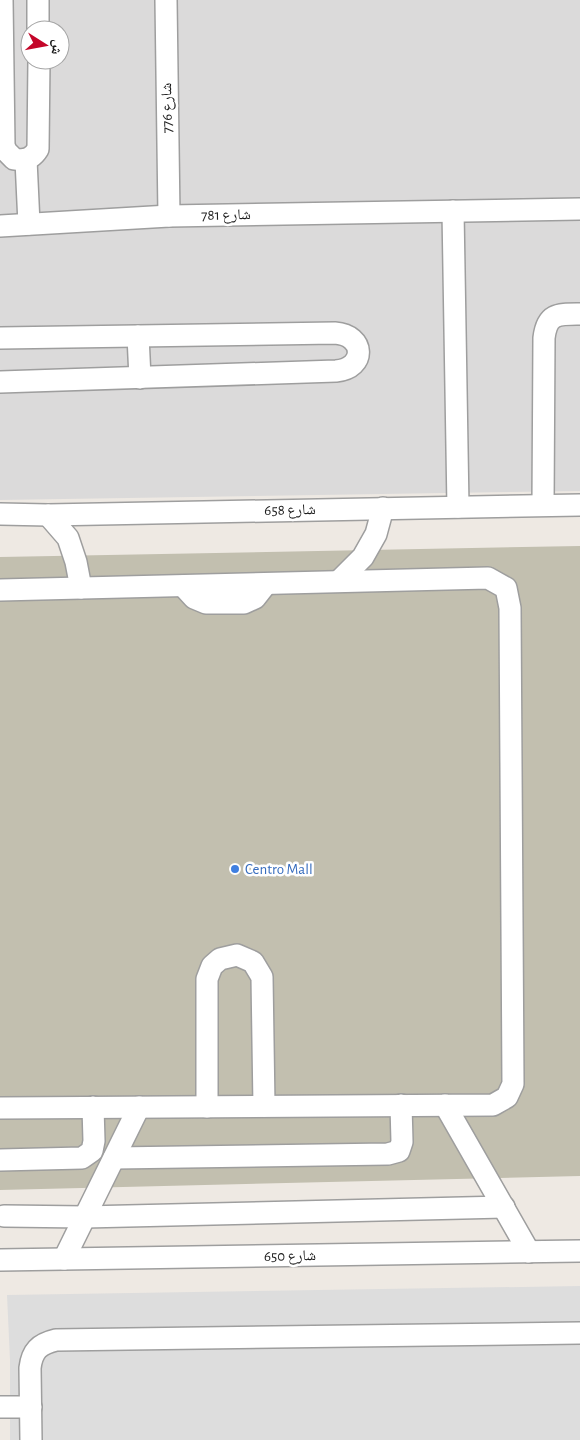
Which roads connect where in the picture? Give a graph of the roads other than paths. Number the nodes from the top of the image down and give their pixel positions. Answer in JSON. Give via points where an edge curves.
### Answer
{"nodes":[{"id":1,"x":2,"y":0,"type":"edge"},
{"id":2,"x":38,"y":0,"type":"edge"},
{"id":3,"x":166,"y":0,"type":"edge"},
{"id":4,"x":38,"y":20,"type":"edge"},
{"id":5,"x":38,"y":70,"type":"edge"},
{"id":6,"x":26,"y":160,"type":"junction"},
{"id":7,"x":580,"y":209,"type":"edge"},
{"id":8,"x":452,"y":211,"type":"junction"},
{"id":9,"x":169,"y":216,"type":"junction"},
{"id":10,"x":29,"y":224,"type":"junction"},
{"id":11,"x":0,"y":226,"type":"edge"},
{"id":12,"x":580,"y":314,"type":"edge"},
{"id":13,"x":138,"y":336,"type":"junction"},
{"id":14,"x":0,"y":338,"type":"edge"},
{"id":15,"x":140,"y":378,"type":"junction"},
{"id":16,"x":0,"y":382,"type":"edge"},
{"id":17,"x":543,"y":505,"type":"junction"},
{"id":18,"x":580,"y":505,"type":"edge"},
{"id":19,"x":458,"y":507,"type":"junction"},
{"id":20,"x":383,"y":508,"type":"junction"},
{"id":21,"x":0,"y":514,"type":"edge"},
{"id":22,"x":48,"y":515,"type":"junction"},
{"id":23,"x":340,"y":581,"type":"junction"},
{"id":24,"x":81,"y":588,"type":"junction"},
{"id":25,"x":0,"y":590,"type":"edge"},
{"id":26,"x":401,"y":1105,"type":"junction"},
{"id":27,"x":445,"y":1105,"type":"junction"},
{"id":28,"x":264,"y":1106,"type":"junction"},
{"id":29,"x":93,"y":1107,"type":"junction"},
{"id":30,"x":139,"y":1107,"type":"junction"},
{"id":31,"x":207,"y":1107,"type":"junction"},
{"id":32,"x":0,"y":1108,"type":"edge"},
{"id":33,"x":114,"y":1158,"type":"junction"},
{"id":34,"x":0,"y":1160,"type":"edge"},
{"id":35,"x":504,"y":1207,"type":"junction"},
{"id":36,"x":4,"y":1216,"type":"dead end"},
{"id":37,"x":86,"y":1217,"type":"junction"},
{"id":38,"x":580,"y":1251,"type":"edge"},
{"id":39,"x":529,"y":1252,"type":"junction"},
{"id":40,"x":64,"y":1259,"type":"junction"},
{"id":41,"x":0,"y":1260,"type":"edge"},
{"id":42,"x":580,"y":1333,"type":"edge"},
{"id":43,"x":0,"y":1407,"type":"edge"},
{"id":44,"x":31,"y":1407,"type":"junction"},
{"id":45,"x":31,"y":1440,"type":"edge"}],
"edges":[{"from":1,"to":6,"type":"street","via":[[4,145],[14,159]]},
{"from":2,"to":4,"type":"street"},
{"from":3,"to":9,"type":"street","name":"شارع 776"},
{"from":5,"to":6,"type":"street","via":[[39,144],[35,154]]},
{"from":6,"to":10,"type":"street"},
{"from":7,"to":8,"type":"street","name":"شارع 781"},
{"from":8,"to":9,"type":"street","name":"شارع 781"},
{"from":8,"to":19,"type":"street"},
{"from":9,"to":10,"type":"street","name":"شارع 781"},
{"from":10,"to":11,"type":"street","name":"شارع 781"},
{"from":12,"to":17,"type":"street","via":[[560,314],[551,318],[545,327]]},
{"from":13,"to":14,"type":"street"},
{"from":13,"to":15,"type":"street"},
{"from":13,"to":15,"type":"street","via":[[344,334],[356,343],[359,352],[357,360],[345,370]]},
{"from":15,"to":16,"type":"street"},
{"from":17,"to":18,"type":"street","name":"شارع 658"},
{"from":17,"to":19,"type":"street","name":"شارع 658"},
{"from":19,"to":20,"type":"street","name":"شارع 658"},
{"from":20,"to":22,"type":"street","name":"شارع 658"},
{"from":20,"to":23,"type":"street","via":[[376,534],[362,557]]},
{"from":21,"to":22,"type":"street","name":"شارع 658"},
{"from":22,"to":24,"type":"street","via":[[68,538]]},
{"from":23,"to":24,"type":"street","via":[[266,584],[255,598],[244,603],[206,603],[194,598],[183,586]]},
{"from":23,"to":27,"type":"street","via":[[488,578],[506,588],[510,608],[513,1084],[507,1097],[493,1105]]},
{"from":24,"to":25,"type":"street"},
{"from":26,"to":27,"type":"street"},
{"from":26,"to":28,"type":"street"},
{"from":26,"to":33,"type":"street","via":[[402,1142],[399,1151],[388,1154]]},
{"from":27,"to":35,"type":"street"},
{"from":28,"to":31,"type":"street"},
{"from":28,"to":31,"type":"street","via":[[262,977],[253,962],[238,955],[220,959],[212,966],[207,979]]},
{"from":29,"to":30,"type":"street"},
{"from":29,"to":32,"type":"street"},
{"from":29,"to":34,"type":"street","via":[[92,1151],[82,1158]]},
{"from":30,"to":31,"type":"street"},
{"from":30,"to":33,"type":"street"},
{"from":33,"to":37,"type":"street"},
{"from":35,"to":37,"type":"street"},
{"from":35,"to":39,"type":"street"},
{"from":36,"to":37,"type":"street"},
{"from":37,"to":40,"type":"street"},
{"from":38,"to":39,"type":"street","name":"شارع 650"},
{"from":39,"to":40,"type":"street","name":"شارع 650"},
{"from":40,"to":41,"type":"street","name":"شارع 650"},
{"from":42,"to":44,"type":"street","via":[[56,1340],[45,1342],[32,1358]]},
{"from":43,"to":44,"type":"street"},
{"from":44,"to":45,"type":"street"}]}
